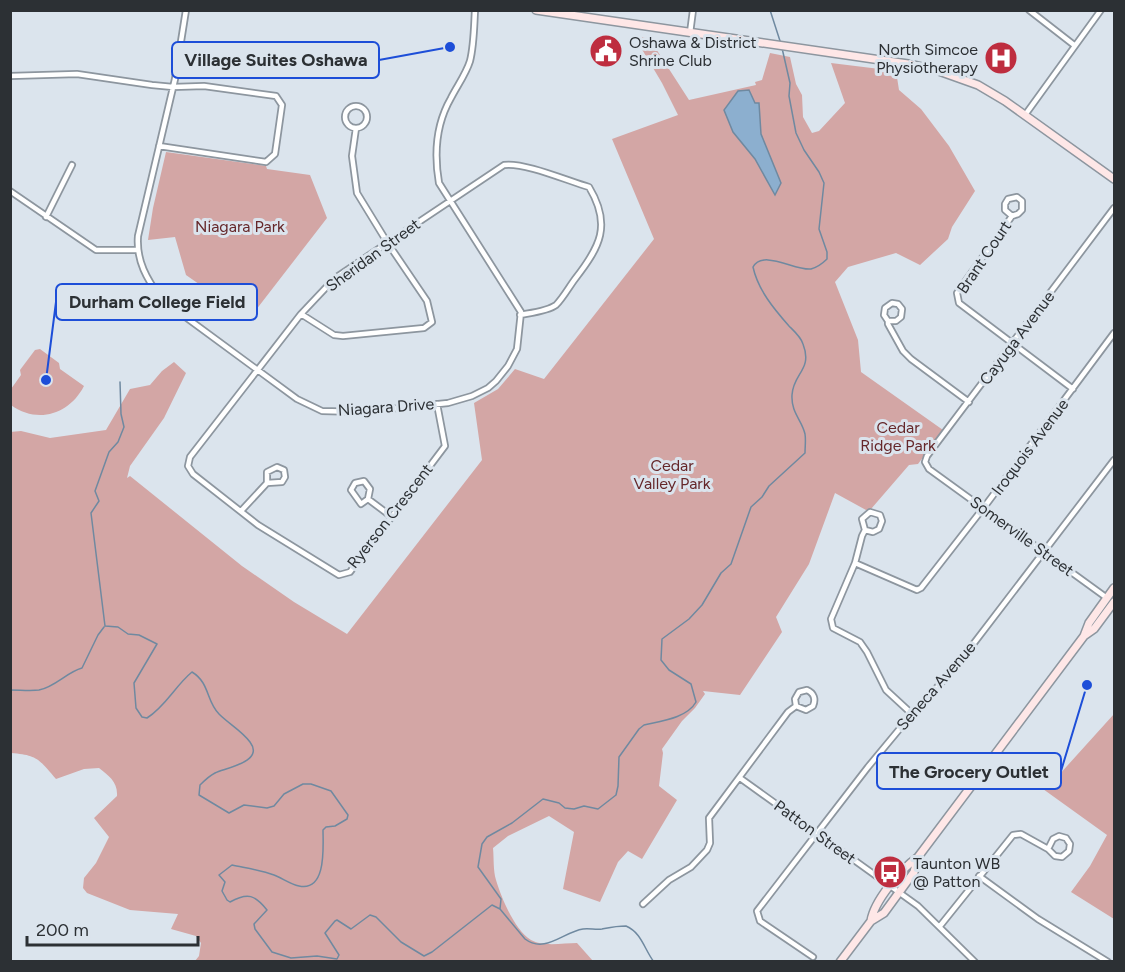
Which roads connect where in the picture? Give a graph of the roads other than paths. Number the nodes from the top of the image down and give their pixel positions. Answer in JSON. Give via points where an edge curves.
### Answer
{"nodes":[{"id":1,"x":186,"y":10,"type":"edge"},
{"id":2,"x":475,"y":10,"type":"edge"},
{"id":3,"x":536,"y":10,"type":"edge"},
{"id":4,"x":693,"y":10,"type":"edge"},
{"id":5,"x":1029,"y":10,"type":"edge"},
{"id":6,"x":1101,"y":10,"type":"edge"},
{"id":7,"x":690,"y":33,"type":"junction"},
{"id":8,"x":1074,"y":45,"type":"junction"},
{"id":9,"x":10,"y":76,"type":"edge"},
{"id":10,"x":173,"y":87,"type":"junction"},
{"id":11,"x":1025,"y":115,"type":"junction"},
{"id":12,"x":356,"y":128,"type":"junction"},
{"id":13,"x":159,"y":146,"type":"junction"},
{"id":14,"x":72,"y":165,"type":"dead end"},
{"id":15,"x":1114,"y":179,"type":"edge"},
{"id":16,"x":10,"y":191,"type":"edge"},
{"id":17,"x":449,"y":201,"type":"junction"},
{"id":18,"x":1114,"y":208,"type":"edge"},
{"id":19,"x":1012,"y":216,"type":"junction"},
{"id":20,"x":46,"y":217,"type":"junction"},
{"id":21,"x":387,"y":242,"type":"junction"},
{"id":22,"x":137,"y":250,"type":"junction"},
{"id":23,"x":301,"y":314,"type":"junction"},
{"id":24,"x":520,"y":315,"type":"junction"},
{"id":25,"x":888,"y":321,"type":"junction"},
{"id":26,"x":1114,"y":333,"type":"edge"},
{"id":27,"x":1012,"y":344,"type":"junction"},
{"id":28,"x":257,"y":371,"type":"junction"},
{"id":29,"x":1073,"y":389,"type":"junction"},
{"id":30,"x":969,"y":402,"type":"junction"},
{"id":31,"x":437,"y":404,"type":"junction"},
{"id":32,"x":1114,"y":460,"type":"edge"},
{"id":33,"x":929,"y":469,"type":"joint"},
{"id":34,"x":267,"y":483,"type":"junction"},
{"id":35,"x":368,"y":499,"type":"junction"},
{"id":36,"x":984,"y":508,"type":"junction"},
{"id":37,"x":241,"y":511,"type":"junction"},
{"id":38,"x":392,"y":517,"type":"junction"},
{"id":39,"x":865,"y":530,"type":"junction"},
{"id":40,"x":1045,"y":553,"type":"junction"},
{"id":41,"x":855,"y":563,"type":"junction"},
{"id":42,"x":1114,"y":588,"type":"edge"},
{"id":43,"x":1107,"y":598,"type":"junction"},
{"id":44,"x":1114,"y":603,"type":"edge"},
{"id":45,"x":1084,"y":636,"type":"junction"},
{"id":46,"x":796,"y":706,"type":"junction"},
{"id":47,"x":912,"y":714,"type":"junction"},
{"id":48,"x":740,"y":778,"type":"junction"},
{"id":49,"x":816,"y":834,"type":"junction"},
{"id":50,"x":1048,"y":849,"type":"junction"},
{"id":51,"x":918,"y":857,"type":"junction"},
{"id":52,"x":979,"y":876,"type":"junction"},
{"id":53,"x":891,"y":886,"type":"junction"},
{"id":54,"x":899,"y":892,"type":"junction"},
{"id":55,"x":643,"y":904,"type":"dead end"},
{"id":56,"x":871,"y":921,"type":"junction"},
{"id":57,"x":939,"y":926,"type":"junction"},
{"id":58,"x":813,"y":957,"type":"dead end"},
{"id":59,"x":840,"y":962,"type":"edge"},
{"id":60,"x":975,"y":962,"type":"edge"},
{"id":61,"x":1108,"y":962,"type":"edge"}],
"edges":[{"from":1,"to":10,"type":"street","name":"Niagara Drive"},
{"from":2,"to":17,"type":"street","via":[[470,61],[449,101],[436,146],[439,183]]},
{"from":3,"to":7,"type":"main road"},
{"from":4,"to":7,"type":"street"},
{"from":5,"to":8,"type":"street"},
{"from":6,"to":8,"type":"street"},
{"from":7,"to":11,"type":"main road","via":[[936,70],[978,85]]},
{"from":8,"to":11,"type":"street"},
{"from":9,"to":10,"type":"street","via":[[77,74]]},
{"from":10,"to":13,"type":"street","name":"Niagara Drive"},
{"from":10,"to":13,"type":"street","via":[[204,86],[276,96],[282,105],[274,154],[262,162]]},
{"from":11,"to":15,"type":"main road"},
{"from":12,"to":12,"type":"street","via":[[347,123],[345,116],[357,106],[367,116],[365,123]]},
{"from":12,"to":21,"type":"street","via":[[352,156],[357,194]]},
{"from":13,"to":22,"type":"street","name":"Niagara Drive"},
{"from":14,"to":20,"type":"street"},
{"from":16,"to":20,"type":"street"},
{"from":17,"to":21,"type":"street","name":"Sheridan Street"},
{"from":17,"to":24,"type":"street"},
{"from":17,"to":24,"type":"street","name":"Sheridan Street","via":[[504,165],[521,166],[589,187],[598,202],[602,224],[594,255],[554,306]]},
{"from":18,"to":27,"type":"street","name":"Cayuga Avenue"},
{"from":19,"to":19,"type":"street","name":"Brant Court","via":[[1023,207],[1017,197],[1005,204],[1005,210]]},
{"from":19,"to":27,"type":"street","name":"Brant Court","via":[[957,298]]},
{"from":20,"to":22,"type":"street","via":[[96,250]]},
{"from":21,"to":23,"type":"street","name":"Sheridan Street","via":[[335,278]]},
{"from":21,"to":23,"type":"street","via":[[427,301],[432,322],[424,328],[343,336],[334,335]]},
{"from":22,"to":28,"type":"street","name":"Niagara Drive","via":[[147,278],[161,299]]},
{"from":23,"to":28,"type":"street","name":"Sheridan Street"},
{"from":24,"to":31,"type":"street","name":"Niagara Drive","via":[[517,349],[496,381],[472,396]]},
{"from":25,"to":25,"type":"street","via":[[900,318],[898,304],[889,304],[885,309]]},
{"from":25,"to":30,"type":"street","via":[[907,356]]},
{"from":26,"to":29,"type":"street","name":"Iroquois Avenue"},
{"from":27,"to":29,"type":"street"},
{"from":27,"to":30,"type":"street","name":"Cayuga Avenue"},
{"from":28,"to":31,"type":"street","name":"Niagara Drive","via":[[322,411],[360,412]]},
{"from":28,"to":37,"type":"street","name":"Ryerson Crescent","via":[[190,458],[188,466]]},
{"from":29,"to":36,"type":"street","name":"Iroquois Avenue"},
{"from":30,"to":33,"type":"street","name":"Cayuga Avenue","via":[[926,457]]},
{"from":31,"to":38,"type":"street","name":"Ryerson Crescent","via":[[445,446]]},
{"from":32,"to":40,"type":"street","name":"Seneca Avenue"},
{"from":33,"to":36,"type":"street","name":"Somerville Street"},
{"from":34,"to":34,"type":"street","via":[[282,482],[284,470],[277,467],[267,472]]},
{"from":34,"to":37,"type":"street"},
{"from":35,"to":35,"type":"street","via":[[361,504],[355,497],[351,490],[355,483],[364,480],[370,489]]},
{"from":35,"to":38,"type":"street"},
{"from":36,"to":40,"type":"street","name":"Somerville Street"},
{"from":36,"to":41,"type":"street","name":"Iroquois Avenue","via":[[917,590]]},
{"from":37,"to":38,"type":"street","name":"Ryerson Crescent","via":[[339,574],[350,572]]},
{"from":39,"to":39,"type":"street","via":[[873,532],[880,528],[882,521],[877,513],[864,516]]},
{"from":39,"to":41,"type":"street"},
{"from":40,"to":43,"type":"street","name":"Somerville Street"},
{"from":40,"to":47,"type":"street","name":"Seneca Avenue","via":[[958,664]]},
{"from":41,"to":47,"type":"street","via":[[831,624],[860,642],[886,690]]},
{"from":42,"to":43,"type":"main road"},
{"from":43,"to":44,"type":"main road","name":"Somerville Street"},
{"from":43,"to":45,"type":"main road"},
{"from":44,"to":45,"type":"main road"},
{"from":45,"to":51,"type":"main road"},
{"from":46,"to":46,"type":"street","via":[[806,710],[812,707],[813,694],[807,690],[799,692]]},
{"from":46,"to":48,"type":"street"},
{"from":47,"to":49,"type":"street","name":"Seneca Avenue"},
{"from":48,"to":49,"type":"street","name":"Patton Street"},
{"from":48,"to":55,"type":"street","via":[[709,818],[710,843],[706,850],[691,867],[669,880]]},
{"from":49,"to":53,"type":"street","name":"Patton Street"},
{"from":49,"to":58,"type":"street","name":"Seneca Avenue","via":[[757,911],[760,921]]},
{"from":50,"to":50,"type":"street","via":[[1062,857],[1070,844],[1059,836]]},
{"from":50,"to":52,"type":"street","via":[[1021,834],[1013,835]]},
{"from":51,"to":53,"type":"main road"},
{"from":51,"to":54,"type":"main road","via":[[914,872]]},
{"from":52,"to":57,"type":"street"},
{"from":52,"to":61,"type":"street","via":[[1038,920]]},
{"from":53,"to":54,"type":"street","name":"Patton Street"},
{"from":53,"to":56,"type":"main road","via":[[872,911]]},
{"from":54,"to":56,"type":"main road","via":[[884,913]]},
{"from":54,"to":57,"type":"street","name":"Patton Street"},
{"from":56,"to":59,"type":"main road"},
{"from":57,"to":60,"type":"street","name":"Patton Street"}]}
